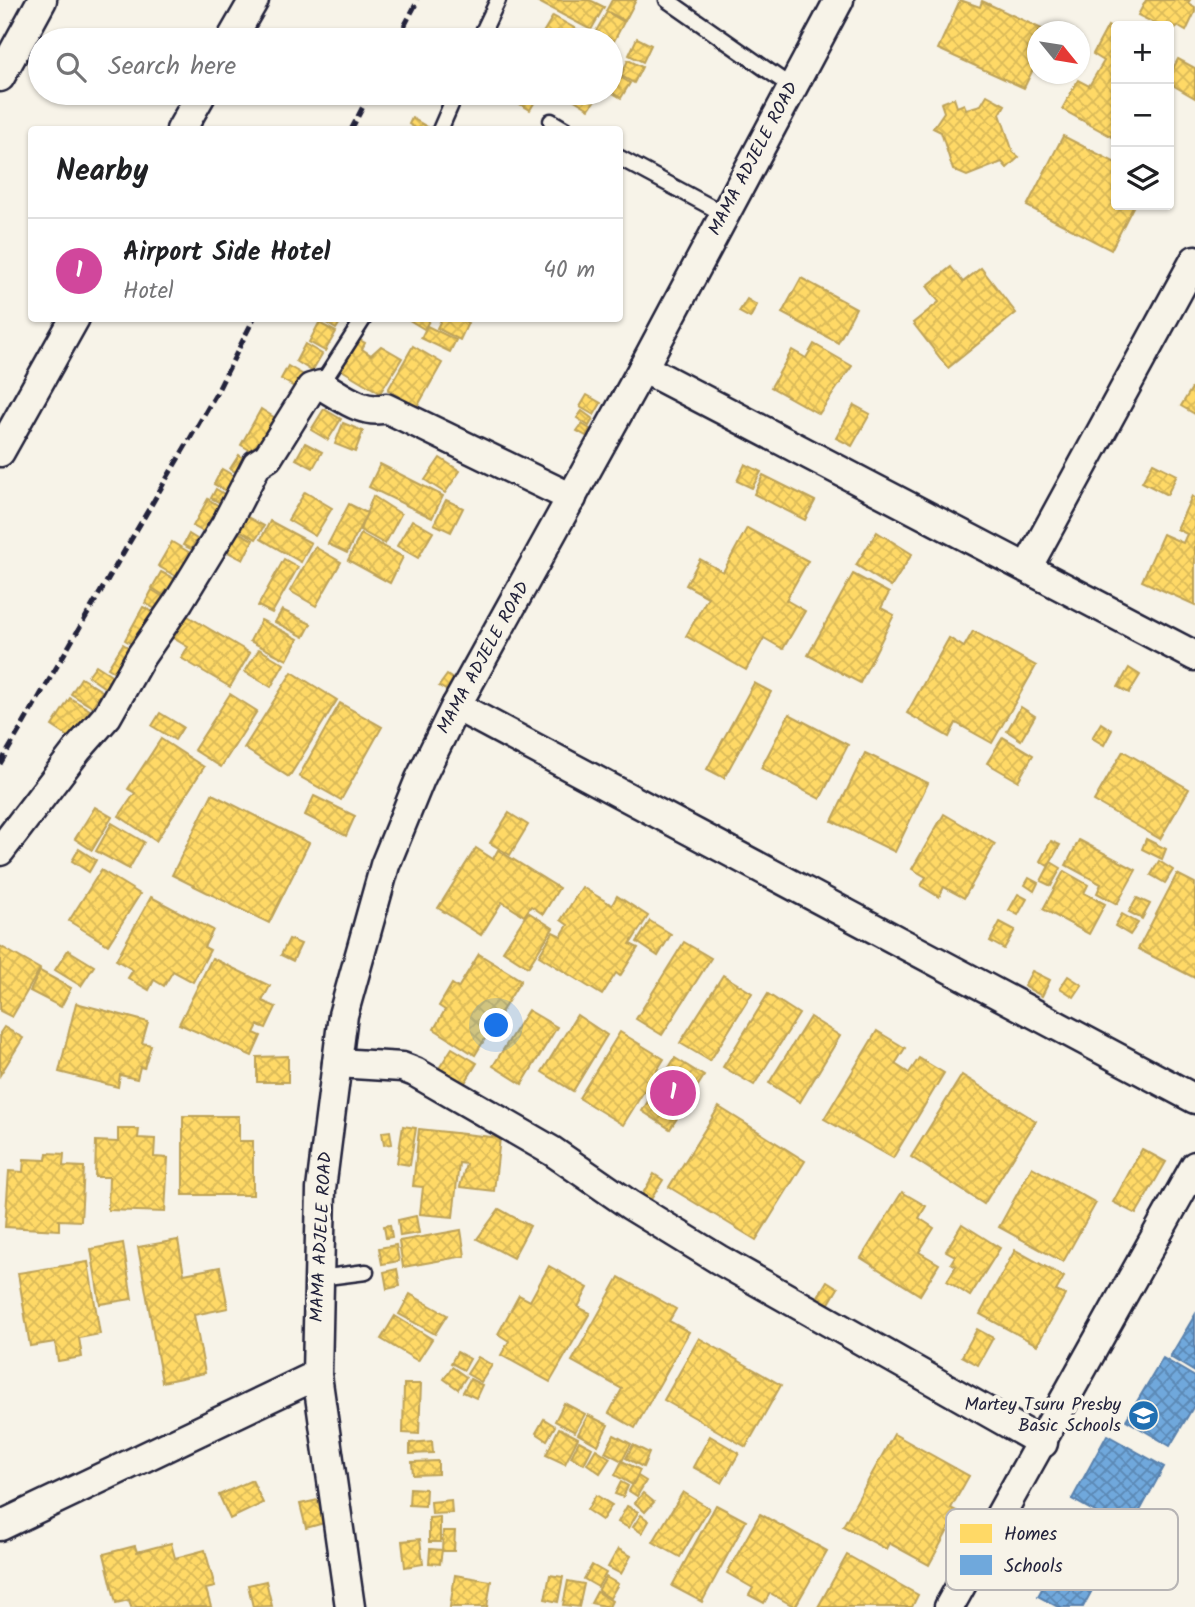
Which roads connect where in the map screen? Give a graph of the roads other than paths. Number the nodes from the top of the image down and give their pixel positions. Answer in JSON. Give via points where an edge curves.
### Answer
{"nodes":[{"id":1,"x":42,"y":0,"type":"edge"},
{"id":2,"x":254,"y":0,"type":"edge"},
{"id":3,"x":498,"y":0,"type":"edge"},
{"id":4,"x":667,"y":0,"type":"edge"},
{"id":5,"x":839,"y":0,"type":"edge"},
{"id":6,"x":238,"y":28,"type":"edge"},
{"id":7,"x":485,"y":28,"type":"edge"},
{"id":8,"x":0,"y":77,"type":"edge"},
{"id":9,"x":793,"y":88,"type":"junction"},
{"id":10,"x":195,"y":105,"type":"edge"},
{"id":11,"x":451,"y":105,"type":"edge"},
{"id":12,"x":551,"y":121,"type":"dead end"},
{"id":13,"x":183,"y":126,"type":"edge"},
{"id":14,"x":442,"y":126,"type":"edge"},
{"id":15,"x":559,"y":126,"type":"edge"},
{"id":16,"x":623,"y":160,"type":"edge"},
{"id":17,"x":724,"y":214,"type":"junction"},
{"id":18,"x":1195,"y":260,"type":"edge"},
{"id":19,"x":73,"y":322,"type":"edge"},
{"id":20,"x":361,"y":322,"type":"edge"},
{"id":21,"x":643,"y":368,"type":"junction"},
{"id":22,"x":321,"y":385,"type":"junction"},
{"id":23,"x":0,"y":452,"type":"edge"},
{"id":24,"x":572,"y":498,"type":"junction"},
{"id":25,"x":1028,"y":566,"type":"junction"},
{"id":26,"x":1195,"y":656,"type":"edge"},
{"id":27,"x":456,"y":706,"type":"junction"},
{"id":28,"x":0,"y":851,"type":"edge"},
{"id":29,"x":337,"y":1063,"type":"junction"},
{"id":30,"x":1195,"y":1099,"type":"edge"},
{"id":31,"x":1195,"y":1166,"type":"edge"},
{"id":32,"x":366,"y":1272,"type":"dead end"},
{"id":33,"x":319,"y":1278,"type":"junction"},
{"id":34,"x":317,"y":1375,"type":"junction"},
{"id":35,"x":1042,"y":1443,"type":"junction"},
{"id":36,"x":1005,"y":1509,"type":"edge"},
{"id":37,"x":0,"y":1526,"type":"edge"},
{"id":38,"x":959,"y":1590,"type":"edge"},
{"id":39,"x":350,"y":1607,"type":"edge"},
{"id":40,"x":949,"y":1607,"type":"edge"}],
"edges":[{"from":1,"to":8,"type":"street"},
{"from":2,"to":6,"type":"street"},
{"from":3,"to":7,"type":"lane"},
{"from":4,"to":9,"type":"lane"},
{"from":5,"to":9,"type":"street","name":"MAMA ADJELE ROAD"},
{"from":9,"to":17,"type":"street","name":"MAMA ADJELE ROAD"},
{"from":10,"to":13,"type":"street"},
{"from":11,"to":14,"type":"lane"},
{"from":12,"to":15,"type":"lane"},
{"from":16,"to":17,"type":"lane"},
{"from":17,"to":21,"type":"street","name":"MAMA ADJELE ROAD"},
{"from":18,"to":25,"type":"street"},
{"from":19,"to":23,"type":"street"},
{"from":20,"to":22,"type":"lane"},
{"from":21,"to":24,"type":"street","name":"MAMA ADJELE ROAD"},
{"from":21,"to":25,"type":"street"},
{"from":22,"to":24,"type":"street","via":[[356,405],[375,411],[386,408]]},
{"from":22,"to":28,"type":"street","via":[[311,388],[268,457],[257,464],[213,546],[107,716]]},
{"from":24,"to":27,"type":"street","name":"MAMA ADJELE ROAD"},
{"from":25,"to":26,"type":"street"},
{"from":27,"to":29,"type":"street","name":"MAMA ADJELE ROAD","via":[[385,864],[343,1016]]},
{"from":27,"to":30,"type":"street"},
{"from":29,"to":33,"type":"street","name":"MAMA ADJELE ROAD","via":[[321,1189]]},
{"from":29,"to":35,"type":"street","via":[[415,1072],[552,1152],[718,1259]]},
{"from":31,"to":35,"type":"street"},
{"from":32,"to":33,"type":"lane"},
{"from":33,"to":34,"type":"street","name":"MAMA ADJELE ROAD"},
{"from":34,"to":37,"type":"street"},
{"from":34,"to":39,"type":"street","name":"MAMA ADJELE ROAD"},
{"from":35,"to":36,"type":"street"},
{"from":38,"to":40,"type":"street"}]}
